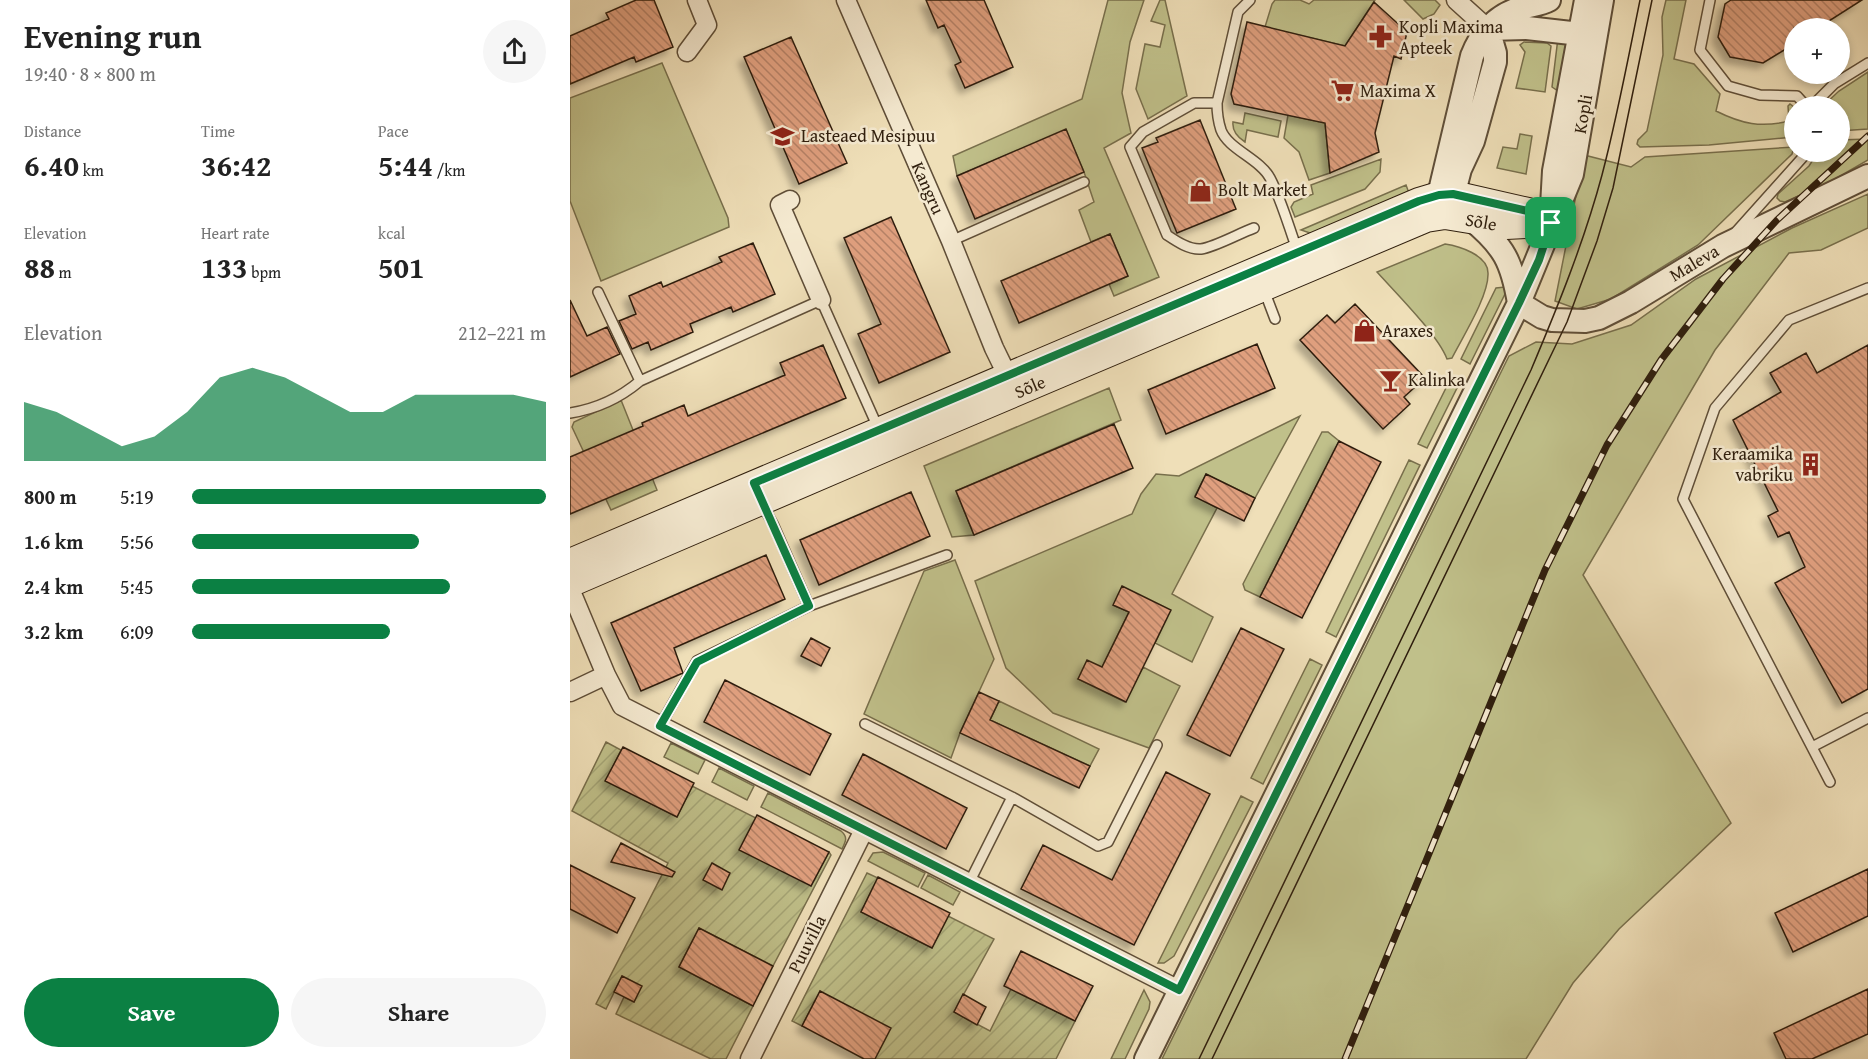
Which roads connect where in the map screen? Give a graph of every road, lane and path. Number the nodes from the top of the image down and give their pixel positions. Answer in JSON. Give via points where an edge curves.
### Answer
{"nodes":[{"id":1,"x":697,"y":0,"type":"edge"},
{"id":2,"x":846,"y":0,"type":"edge"},
{"id":3,"x":1250,"y":0,"type":"edge"},
{"id":4,"x":1456,"y":0,"type":"edge"},
{"id":5,"x":1710,"y":0,"type":"edge"},
{"id":6,"x":1546,"y":2,"type":"edge"},
{"id":7,"x":1590,"y":14,"type":"edge"},
{"id":8,"x":1488,"y":28,"type":"junction"},
{"id":9,"x":687,"y":52,"type":"dead end"},
{"id":10,"x":1868,"y":63,"type":"edge"},
{"id":11,"x":1797,"y":96,"type":"edge"},
{"id":12,"x":1822,"y":96,"type":"edge"},
{"id":13,"x":1213,"y":103,"type":"dead end"},
{"id":14,"x":1799,"y":162,"type":"edge"},
{"id":15,"x":1868,"y":176,"type":"edge"},
{"id":16,"x":1084,"y":182,"type":"dead end"},
{"id":17,"x":790,"y":200,"type":"dead end"},
{"id":18,"x":1446,"y":202,"type":"junction"},
{"id":19,"x":1471,"y":219,"type":"junction"},
{"id":20,"x":1551,"y":223,"type":"junction"},
{"id":21,"x":1254,"y":228,"type":"dead end"},
{"id":22,"x":951,"y":241,"type":"junction"},
{"id":23,"x":1723,"y":246,"type":"junction"},
{"id":24,"x":1298,"y":252,"type":"junction"},
{"id":25,"x":1259,"y":279,"type":"junction"},
{"id":26,"x":1868,"y":288,"type":"edge"},
{"id":27,"x":598,"y":292,"type":"dead end"},
{"id":28,"x":821,"y":300,"type":"junction"},
{"id":29,"x":1519,"y":303,"type":"junction"},
{"id":30,"x":1275,"y":319,"type":"dead end"},
{"id":31,"x":640,"y":381,"type":"junction"},
{"id":32,"x":1011,"y":385,"type":"junction"},
{"id":33,"x":570,"y":413,"type":"edge"},
{"id":34,"x":879,"y":430,"type":"junction"},
{"id":35,"x":758,"y":493,"type":"junction"},
{"id":36,"x":947,"y":555,"type":"dead end"},
{"id":37,"x":570,"y":562,"type":"edge"},
{"id":38,"x":570,"y":586,"type":"edge"},
{"id":39,"x":809,"y":606,"type":"junction"},
{"id":40,"x":606,"y":675,"type":"junction"},
{"id":41,"x":570,"y":692,"type":"edge"},
{"id":42,"x":1868,"y":718,"type":"edge"},
{"id":43,"x":865,"y":724,"type":"dead end"},
{"id":44,"x":660,"y":726,"type":"junction"},
{"id":45,"x":1157,"y":745,"type":"dead end"},
{"id":46,"x":1812,"y":747,"type":"junction"},
{"id":47,"x":1830,"y":782,"type":"dead end"},
{"id":48,"x":1012,"y":797,"type":"junction"},
{"id":49,"x":864,"y":830,"type":"junction"},
{"id":50,"x":969,"y":883,"type":"junction"},
{"id":51,"x":1179,"y":990,"type":"junction"},
{"id":52,"x":750,"y":1059,"type":"edge"},
{"id":53,"x":1146,"y":1059,"type":"edge"}],
"edges":[{"from":1,"to":9,"type":"street","via":[[707,25]]},
{"from":2,"to":22,"type":"street","name":"Kangru"},
{"from":3,"to":24,"type":"lane","via":[[1238,12],[1217,103],[1221,132],[1269,177]]},
{"from":4,"to":8,"type":"street"},
{"from":5,"to":11,"type":"lane","via":[[1700,50],[1728,86],[1760,95]]},
{"from":6,"to":7,"type":"street"},
{"from":6,"to":8,"type":"street","via":[[1505,13]]},
{"from":7,"to":8,"type":"street","via":[[1527,28]]},
{"from":7,"to":20,"type":"street","name":"Kopli","via":[[1554,171]]},
{"from":8,"to":18,"type":"street","via":[[1472,56]]},
{"from":10,"to":12,"type":"lane"},
{"from":13,"to":21,"type":"lane","via":[[1194,102],[1143,132],[1130,147],[1167,235],[1175,241],[1201,249]]},
{"from":14,"to":23,"type":"lane"},
{"from":15,"to":23,"type":"street","name":"Maleva"},
{"from":16,"to":22,"type":"lane"},
{"from":17,"to":28,"type":"street","via":[[780,205]]},
{"from":18,"to":19,"type":"main road","name":"Sõle"},
{"from":18,"to":20,"type":"main road","name":"Sõle","via":[[1528,211]]},
{"from":18,"to":24,"type":"main road","name":"Sõle","via":[[1419,201]]},
{"from":18,"to":25,"type":"main road","name":"Sõle","via":[[1426,219]]},
{"from":19,"to":20,"type":"main road","name":"Sõle","via":[[1506,226]]},
{"from":19,"to":29,"type":"street","via":[[1504,252]]},
{"from":20,"to":29,"type":"street","name":"Kopli"},
{"from":22,"to":32,"type":"street","name":"Kangru"},
{"from":23,"to":29,"type":"street","name":"Maleva","via":[[1599,318],[1552,321]]},
{"from":24,"to":25,"type":"main road","name":"Sõle"},
{"from":25,"to":30,"type":"lane"},
{"from":25,"to":32,"type":"main road","name":"Sõle"},
{"from":26,"to":46,"type":"lane","via":[[1789,320],[1715,408],[1683,499]]},
{"from":27,"to":31,"type":"lane"},
{"from":28,"to":31,"type":"lane"},
{"from":28,"to":34,"type":"lane"},
{"from":29,"to":51,"type":"street","name":"Kopli"},
{"from":31,"to":33,"type":"lane","via":[[623,395]]},
{"from":32,"to":34,"type":"main road","name":"Sõle"},
{"from":32,"to":35,"type":"main road","name":"Sõle"},
{"from":34,"to":35,"type":"main road","name":"Sõle"},
{"from":35,"to":37,"type":"main road","name":"Sõle"},
{"from":35,"to":38,"type":"main road","name":"Sõle"},
{"from":35,"to":39,"type":"lane"},
{"from":36,"to":39,"type":"lane"},
{"from":38,"to":40,"type":"street"},
{"from":39,"to":44,"type":"lane","via":[[697,662]]},
{"from":40,"to":41,"type":"street"},
{"from":40,"to":44,"type":"street","via":[[622,706]]},
{"from":42,"to":46,"type":"lane"},
{"from":43,"to":48,"type":"lane"},
{"from":44,"to":49,"type":"street"},
{"from":45,"to":48,"type":"lane","via":[[1108,842],[1098,846]]},
{"from":46,"to":47,"type":"lane"},
{"from":48,"to":50,"type":"lane"},
{"from":49,"to":50,"type":"street"},
{"from":49,"to":52,"type":"street","name":"Puuvilla"},
{"from":50,"to":51,"type":"street"},
{"from":51,"to":53,"type":"street","name":"Kopli"}]}
